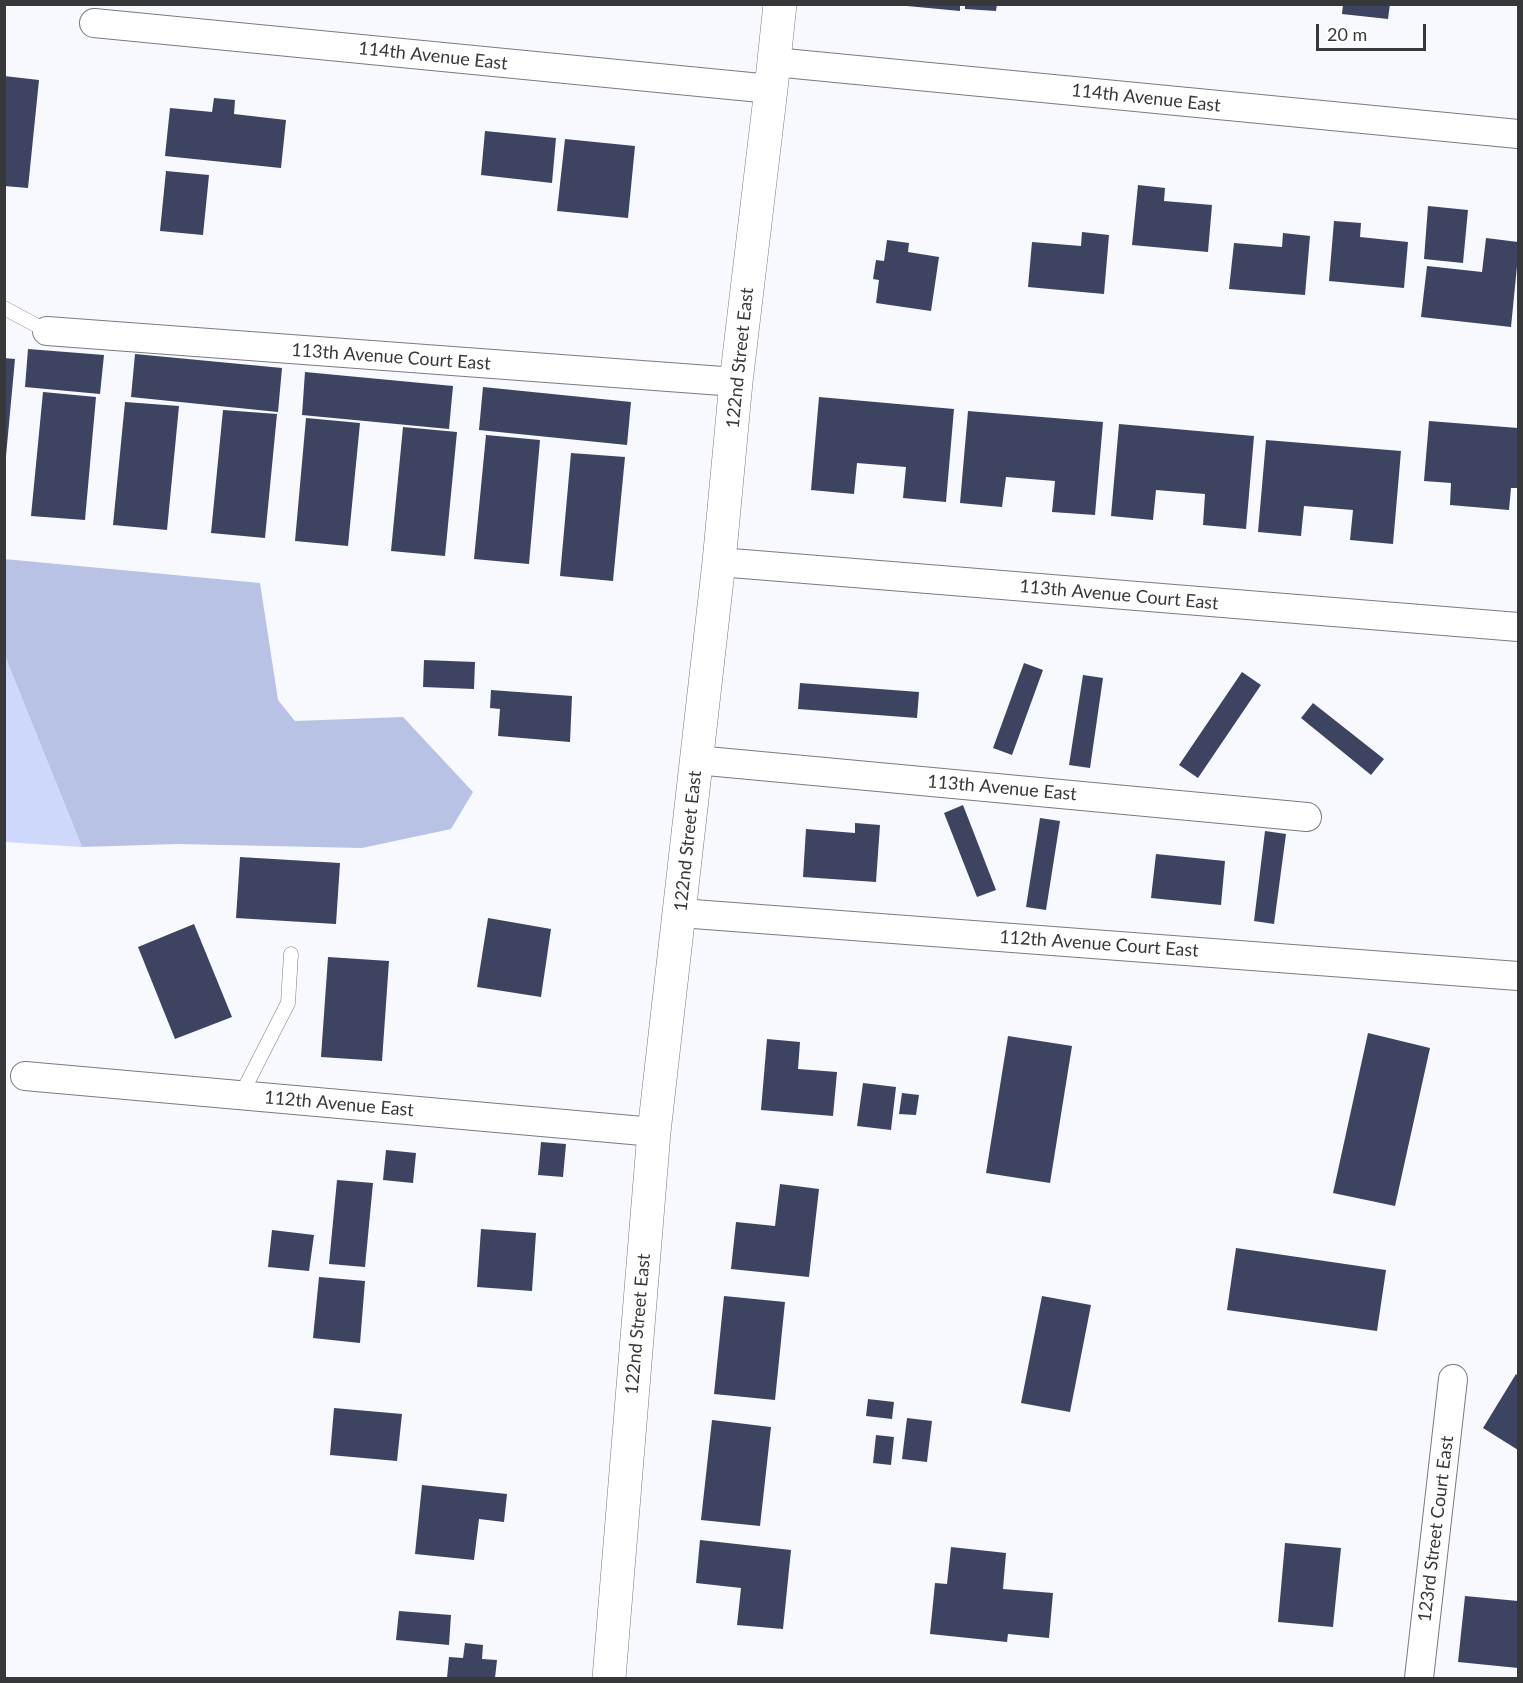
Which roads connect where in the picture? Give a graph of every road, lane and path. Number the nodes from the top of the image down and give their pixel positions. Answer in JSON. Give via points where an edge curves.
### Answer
{"nodes":[{"id":1,"x":780,"y":4,"type":"edge"},
{"id":2,"x":94,"y":23,"type":"dead end"},
{"id":3,"x":773,"y":76,"type":"junction"},
{"id":4,"x":1518,"y":134,"type":"edge"},
{"id":5,"x":4,"y":308,"type":"edge"},
{"id":6,"x":47,"y":331,"type":"joint"},
{"id":7,"x":736,"y":382,"type":"junction"},
{"id":8,"x":718,"y":562,"type":"junction"},
{"id":9,"x":1518,"y":627,"type":"edge"},
{"id":10,"x":696,"y":760,"type":"junction"},
{"id":11,"x":1307,"y":816,"type":"dead end"},
{"id":12,"x":680,"y":913,"type":"junction"},
{"id":13,"x":291,"y":954,"type":"dead end"},
{"id":14,"x":1518,"y":976,"type":"edge"},
{"id":15,"x":25,"y":1076,"type":"dead end"},
{"id":16,"x":241,"y":1095,"type":"junction"},
{"id":17,"x":654,"y":1132,"type":"junction"},
{"id":18,"x":1453,"y":1378,"type":"dead end"},
{"id":19,"x":609,"y":1678,"type":"edge"},
{"id":20,"x":1419,"y":1678,"type":"edge"}],
"edges":[{"from":1,"to":3,"type":"street","name":"122nd Street East"},
{"from":2,"to":3,"type":"street","name":"114th Avenue East"},
{"from":3,"to":4,"type":"street","name":"114th Avenue East"},
{"from":3,"to":7,"type":"street","name":"122nd Street East"},
{"from":5,"to":6,"type":"lane"},
{"from":6,"to":7,"type":"street","name":"113th Avenue Court East"},
{"from":7,"to":8,"type":"street","name":"122nd Street East"},
{"from":8,"to":9,"type":"street","name":"113th Avenue Court East"},
{"from":8,"to":10,"type":"street","name":"122nd Street East"},
{"from":10,"to":11,"type":"street","name":"113th Avenue East"},
{"from":10,"to":12,"type":"street","name":"122nd Street East"},
{"from":12,"to":14,"type":"street","name":"112th Avenue Court East"},
{"from":12,"to":17,"type":"street","name":"122nd Street East"},
{"from":13,"to":16,"type":"lane","via":[[288,1003]]},
{"from":15,"to":16,"type":"street","name":"112th Avenue East"},
{"from":16,"to":17,"type":"street","name":"112th Avenue East"},
{"from":17,"to":19,"type":"street","name":"122nd Street East"},
{"from":18,"to":20,"type":"street","name":"123rd Street Court East"}]}
